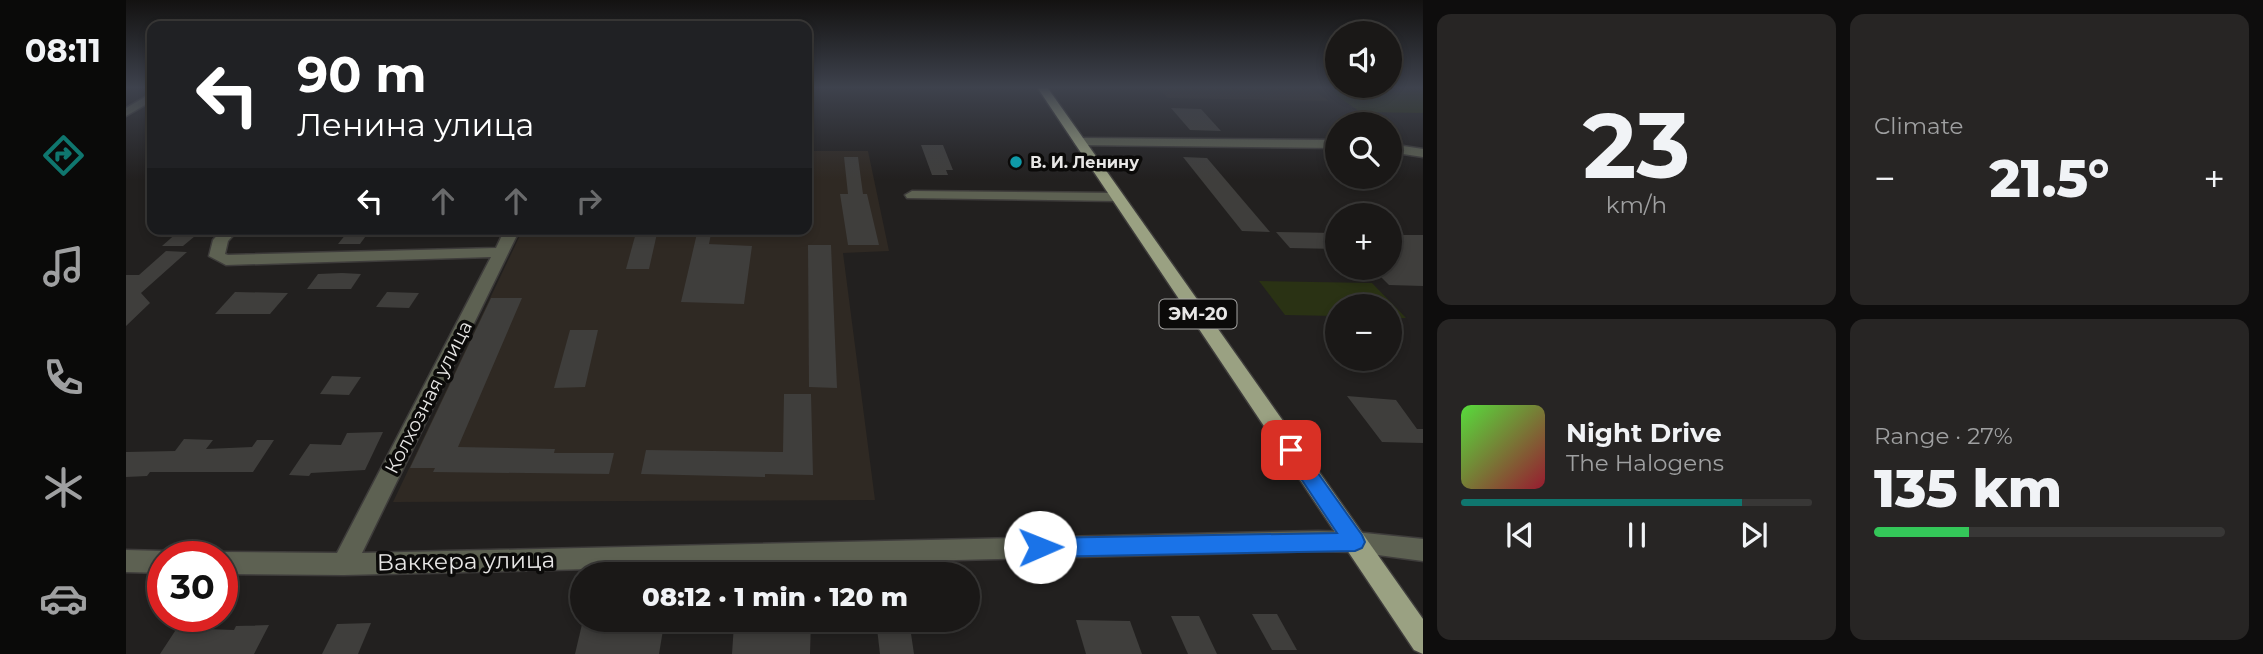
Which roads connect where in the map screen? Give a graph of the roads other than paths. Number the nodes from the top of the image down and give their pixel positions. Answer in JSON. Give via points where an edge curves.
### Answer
{"nodes":[{"id":1,"x":1063,"y":118,"type":"edge"},
{"id":2,"x":1080,"y":142,"type":"junction"},
{"id":3,"x":1325,"y":144,"type":"edge"},
{"id":4,"x":1402,"y":150,"type":"edge"},
{"id":5,"x":1423,"y":153,"type":"edge"},
{"id":6,"x":912,"y":195,"type":"dead end"},
{"id":7,"x":1117,"y":197,"type":"junction"},
{"id":8,"x":226,"y":235,"type":"edge"},
{"id":9,"x":510,"y":235,"type":"edge"},
{"id":10,"x":502,"y":252,"type":"junction"},
{"id":11,"x":1355,"y":542,"type":"junction"},
{"id":12,"x":1423,"y":550,"type":"edge"},
{"id":13,"x":126,"y":561,"type":"edge"},
{"id":14,"x":147,"y":562,"type":"edge"},
{"id":15,"x":238,"y":563,"type":"edge"},
{"id":16,"x":344,"y":564,"type":"junction"},
{"id":17,"x":1423,"y":641,"type":"edge"}],
"edges":[{"from":1,"to":2,"type":"main road","number":"ЭМ-20"},
{"from":2,"to":3,"type":"street"},
{"from":2,"to":7,"type":"main road","number":"ЭМ-20"},
{"from":4,"to":5,"type":"street"},
{"from":6,"to":7,"type":"street"},
{"from":7,"to":11,"type":"main road","number":"ЭМ-20"},
{"from":8,"to":10,"type":"street","via":[[217,256],[226,260]]},
{"from":9,"to":10,"type":"street","name":"Колхозная улица"},
{"from":10,"to":16,"type":"street","name":"Колхозная улица"},
{"from":11,"to":12,"type":"street","name":"Ваккера улица"},
{"from":11,"to":16,"type":"street","name":"Ваккера улица"},
{"from":11,"to":17,"type":"main road","number":"ЭМ-20"},
{"from":13,"to":14,"type":"street"},
{"from":15,"to":16,"type":"street","name":"Ваккера улица"}]}
